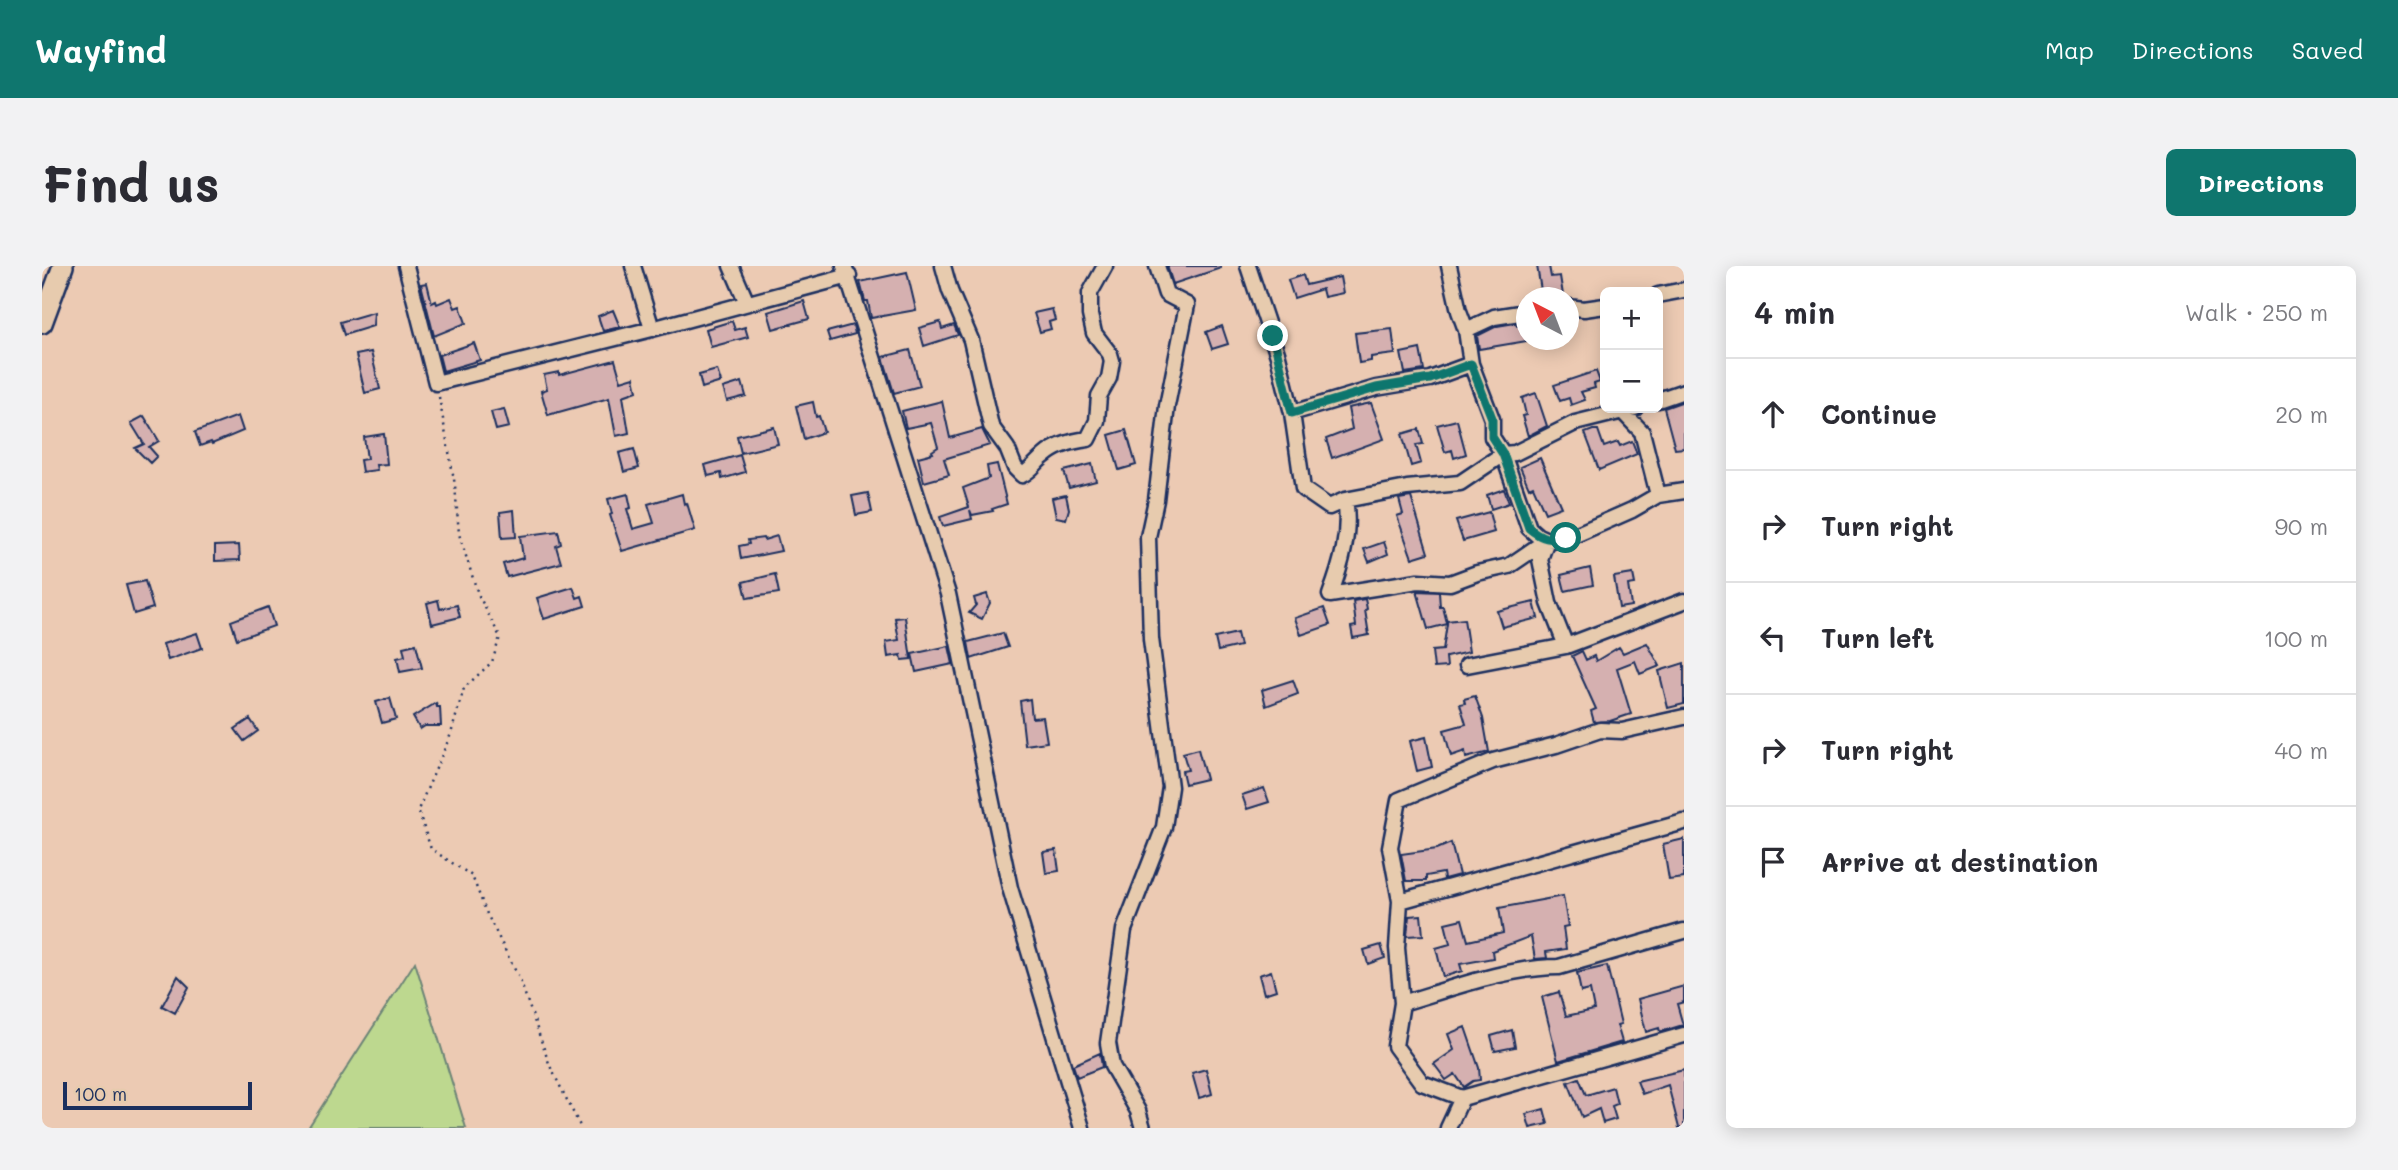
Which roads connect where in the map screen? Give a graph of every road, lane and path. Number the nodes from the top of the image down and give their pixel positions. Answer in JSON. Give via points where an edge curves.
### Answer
{"nodes":[{"id":1,"x":63,"y":266,"type":"edge"},
{"id":2,"x":406,"y":266,"type":"edge"},
{"id":3,"x":633,"y":266,"type":"edge"},
{"id":4,"x":731,"y":266,"type":"edge"},
{"id":5,"x":943,"y":266,"type":"edge"},
{"id":6,"x":1105,"y":266,"type":"edge"},
{"id":7,"x":1157,"y":266,"type":"edge"},
{"id":8,"x":1248,"y":266,"type":"edge"},
{"id":9,"x":1449,"y":266,"type":"edge"},
{"id":10,"x":846,"y":271,"type":"edge"},
{"id":11,"x":1684,"y":290,"type":"edge"},
{"id":12,"x":1663,"y":294,"type":"edge"},
{"id":13,"x":747,"y":303,"type":"junction"},
{"id":14,"x":1600,"y":307,"type":"edge"},
{"id":15,"x":1579,"y":308,"type":"edge"},
{"id":16,"x":1516,"y":314,"type":"edge"},
{"id":17,"x":42,"y":323,"type":"edge"},
{"id":18,"x":652,"y":329,"type":"junction"},
{"id":19,"x":1466,"y":330,"type":"junction"},
{"id":20,"x":1471,"y":364,"type":"junction"},
{"id":21,"x":436,"y":383,"type":"junction"},
{"id":22,"x":1684,"y":390,"type":"edge"},
{"id":23,"x":1663,"y":398,"type":"edge"},
{"id":24,"x":1292,"y":413,"type":"junction"},
{"id":25,"x":1617,"y":413,"type":"edge"},
{"id":26,"x":1631,"y":413,"type":"edge"},
{"id":27,"x":1503,"y":454,"type":"junction"},
{"id":28,"x":1684,"y":491,"type":"edge"},
{"id":29,"x":1658,"y":495,"type":"junction"},
{"id":30,"x":1345,"y":500,"type":"junction"},
{"id":31,"x":1547,"y":540,"type":"junction"},
{"id":32,"x":1684,"y":601,"type":"edge"},
{"id":33,"x":1566,"y":646,"type":"junction"},
{"id":34,"x":1467,"y":665,"type":"dead end"},
{"id":35,"x":1684,"y":717,"type":"edge"},
{"id":36,"x":1684,"y":822,"type":"edge"},
{"id":37,"x":1400,"y":901,"type":"junction"},
{"id":38,"x":1684,"y":931,"type":"edge"},
{"id":39,"x":1402,"y":1003,"type":"junction"},
{"id":40,"x":1684,"y":1035,"type":"edge"},
{"id":41,"x":1462,"y":1098,"type":"junction"},
{"id":42,"x":581,"y":1128,"type":"edge"},
{"id":43,"x":1082,"y":1128,"type":"edge"},
{"id":44,"x":1143,"y":1128,"type":"edge"},
{"id":45,"x":1448,"y":1128,"type":"edge"}],
"edges":[{"from":1,"to":17,"type":"main road"},
{"from":2,"to":21,"type":"street"},
{"from":3,"to":18,"type":"street"},
{"from":4,"to":13,"type":"street"},
{"from":5,"to":6,"type":"street","via":[[971,340],[991,426],[1022,475],[1061,446],[1088,439],[1097,421],[1099,396],[1112,360],[1094,334],[1090,293]]},
{"from":7,"to":44,"type":"street","via":[[1166,294],[1187,305],[1148,537],[1151,639],[1170,787],[1164,827],[1124,930],[1108,1043],[1112,1066]]},
{"from":8,"to":24,"type":"street","via":[[1273,336]]},
{"from":9,"to":19,"type":"street"},
{"from":10,"to":13,"type":"street"},
{"from":10,"to":43,"type":"street","via":[[948,594],[1010,888]]},
{"from":11,"to":12,"type":"street"},
{"from":13,"to":18,"type":"street"},
{"from":14,"to":15,"type":"street"},
{"from":16,"to":19,"type":"street","via":[[1494,317]]},
{"from":18,"to":21,"type":"street"},
{"from":19,"to":20,"type":"street"},
{"from":20,"to":24,"type":"street","via":[[1430,379],[1376,388]]},
{"from":20,"to":27,"type":"street","via":[[1492,418],[1492,437]]},
{"from":21,"to":42,"type":"path","via":[[459,534],[478,594],[500,637],[492,662],[464,688],[451,734],[418,810],[431,849],[472,876],[520,980],[550,1066]]},
{"from":22,"to":23,"type":"street"},
{"from":24,"to":30,"type":"street","via":[[1303,489],[1329,507]]},
{"from":25,"to":27,"type":"street","via":[[1575,423],[1515,453]]},
{"from":26,"to":29,"type":"street","via":[[1642,432]]},
{"from":27,"to":30,"type":"street","via":[[1460,483]]},
{"from":27,"to":31,"type":"street","via":[[1529,528]]},
{"from":28,"to":29,"type":"street"},
{"from":29,"to":31,"type":"street","via":[[1588,530]]},
{"from":30,"to":31,"type":"street","via":[[1343,561],[1330,595],[1418,581],[1450,583],[1509,566]]},
{"from":31,"to":33,"type":"street","via":[[1541,559],[1549,603]]},
{"from":32,"to":33,"type":"street"},
{"from":33,"to":34,"type":"street"},
{"from":35,"to":37,"type":"street","via":[[1622,731],[1600,730],[1493,761],[1399,800],[1390,847]]},
{"from":36,"to":37,"type":"street"},
{"from":37,"to":39,"type":"street","via":[[1397,948]]},
{"from":38,"to":39,"type":"street","via":[[1559,967],[1478,981]]},
{"from":39,"to":41,"type":"street","via":[[1395,1046],[1422,1083]]},
{"from":40,"to":41,"type":"street"},
{"from":41,"to":45,"type":"street"}]}
